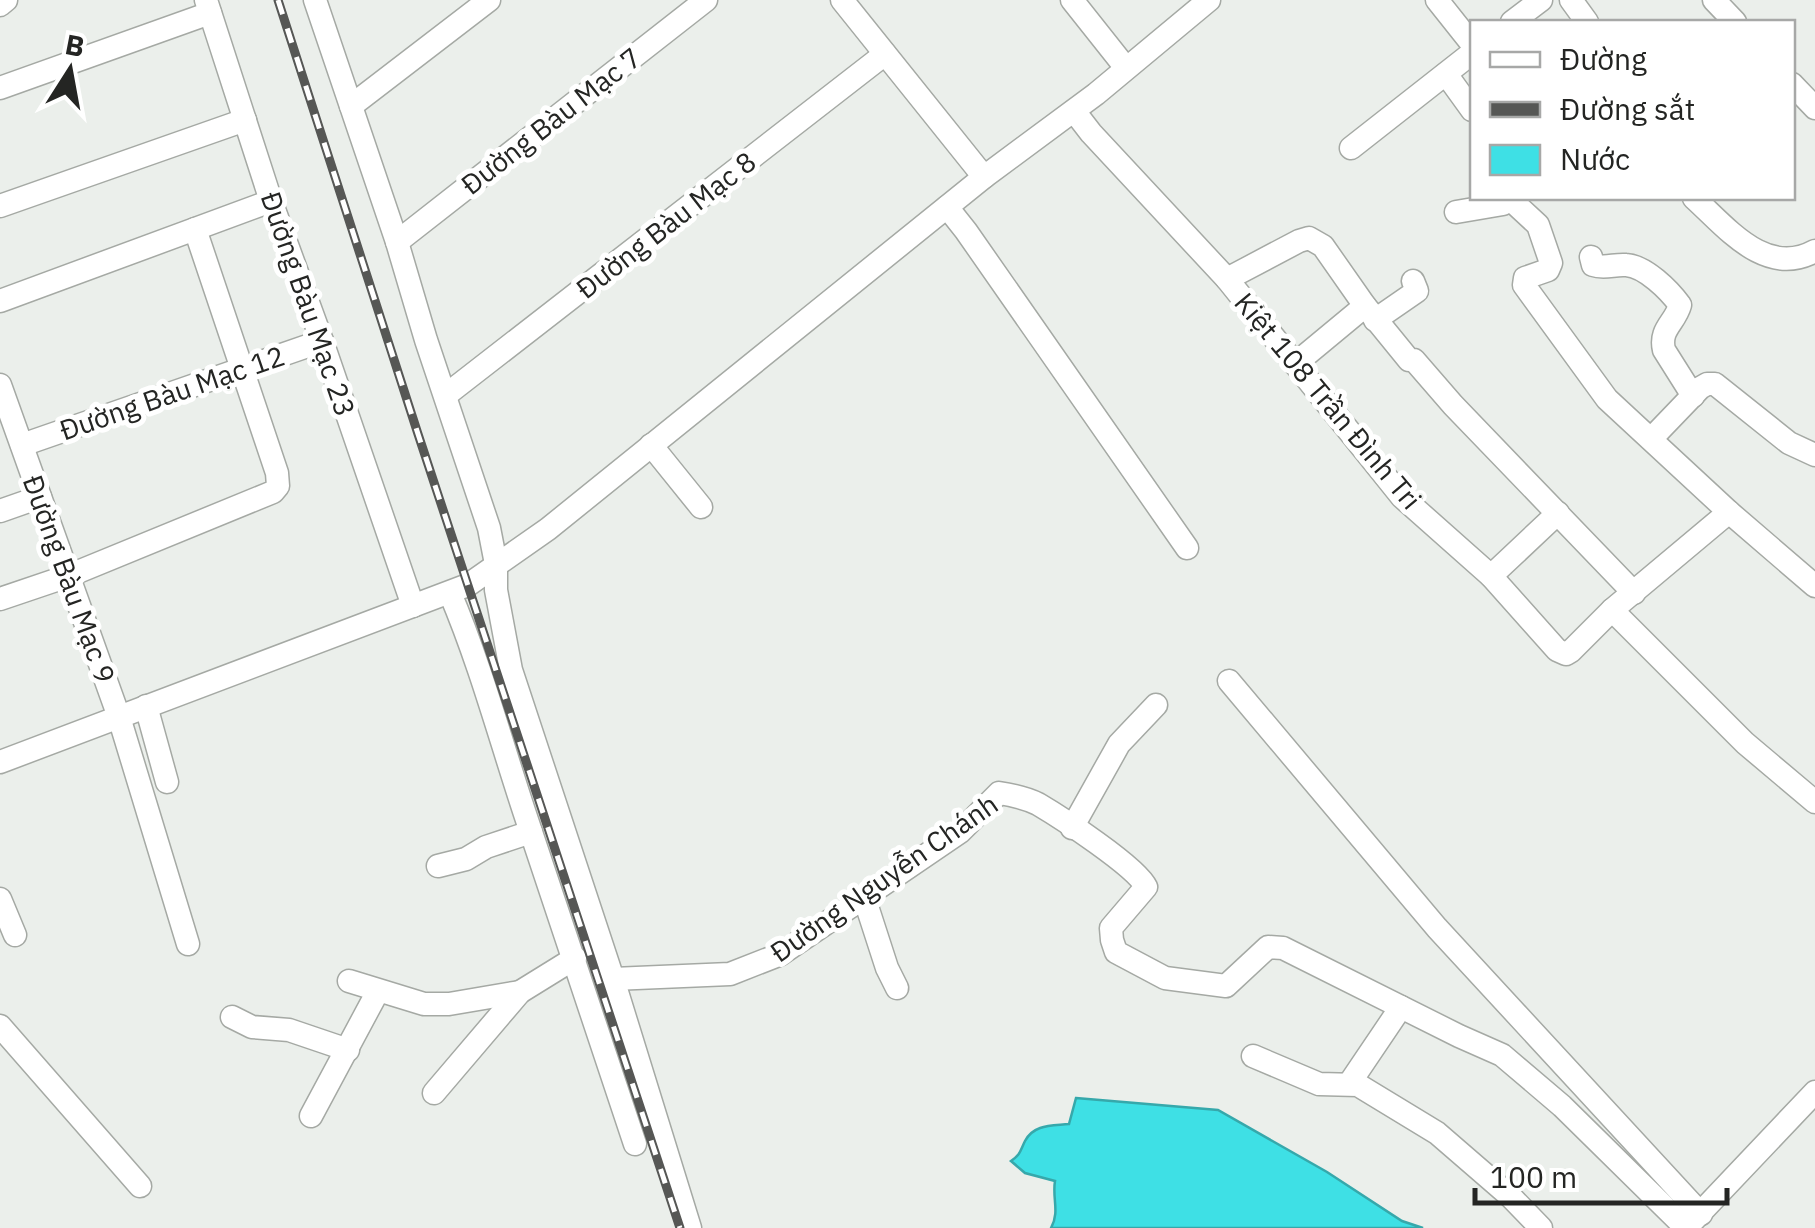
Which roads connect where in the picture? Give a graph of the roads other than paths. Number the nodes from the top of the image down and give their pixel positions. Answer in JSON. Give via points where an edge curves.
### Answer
{"nodes":[{"id":1,"x":314,"y":0,"type":"edge"},
{"id":2,"x":488,"y":0,"type":"edge"},
{"id":3,"x":706,"y":0,"type":"edge"},
{"id":4,"x":842,"y":0,"type":"edge"},
{"id":5,"x":1072,"y":0,"type":"edge"},
{"id":6,"x":1209,"y":0,"type":"edge"},
{"id":7,"x":1437,"y":0,"type":"edge"},
{"id":8,"x":1540,"y":0,"type":"edge"},
{"id":9,"x":1714,"y":0,"type":"edge"},
{"id":10,"x":208,"y":7,"type":"edge"},
{"id":11,"x":1515,"y":20,"type":"edge"},
{"id":12,"x":1733,"y":20,"type":"edge"},
{"id":13,"x":1470,"y":41,"type":"edge"},
{"id":14,"x":886,"y":54,"type":"junction"},
{"id":15,"x":1470,"y":55,"type":"edge"},
{"id":16,"x":1126,"y":68,"type":"junction"},
{"id":17,"x":1446,"y":74,"type":"junction"},
{"id":18,"x":1795,"y":87,"type":"edge"},
{"id":19,"x":0,"y":88,"type":"edge"},
{"id":20,"x":351,"y":106,"type":"junction"},
{"id":21,"x":1470,"y":107,"type":"edge"},
{"id":22,"x":1815,"y":108,"type":"edge"},
{"id":23,"x":1074,"y":111,"type":"junction"},
{"id":24,"x":245,"y":120,"type":"junction"},
{"id":25,"x":1351,"y":148,"type":"dead end"},
{"id":26,"x":984,"y":177,"type":"junction"},
{"id":27,"x":1508,"y":200,"type":"edge"},
{"id":28,"x":1513,"y":200,"type":"edge"},
{"id":29,"x":1696,"y":200,"type":"edge"},
{"id":30,"x":271,"y":202,"type":"junction"},
{"id":31,"x":0,"y":206,"type":"edge"},
{"id":32,"x":947,"y":208,"type":"junction"},
{"id":33,"x":1456,"y":212,"type":"dead end"},
{"id":34,"x":195,"y":229,"type":"junction"},
{"id":35,"x":397,"y":242,"type":"junction"},
{"id":36,"x":1815,"y":252,"type":"edge"},
{"id":37,"x":1591,"y":257,"type":"dead end"},
{"id":38,"x":1227,"y":279,"type":"junction"},
{"id":39,"x":1413,"y":280,"type":"dead end"},
{"id":40,"x":0,"y":301,"type":"edge"},
{"id":41,"x":1370,"y":313,"type":"junction"},
{"id":42,"x":322,"y":341,"type":"junction"},
{"id":43,"x":1295,"y":364,"type":"junction"},
{"id":44,"x":242,"y":368,"type":"junction"},
{"id":45,"x":0,"y":384,"type":"edge"},
{"id":46,"x":446,"y":396,"type":"junction"},
{"id":47,"x":1693,"y":396,"type":"junction"},
{"id":48,"x":1651,"y":439,"type":"junction"},
{"id":49,"x":22,"y":445,"type":"junction"},
{"id":50,"x":651,"y":445,"type":"junction"},
{"id":51,"x":1815,"y":455,"type":"edge"},
{"id":52,"x":40,"y":497,"type":"junction"},
{"id":53,"x":701,"y":507,"type":"dead end"},
{"id":54,"x":0,"y":511,"type":"edge"},
{"id":55,"x":1729,"y":512,"type":"junction"},
{"id":56,"x":1558,"y":513,"type":"junction"},
{"id":57,"x":1187,"y":548,"type":"dead end"},
{"id":58,"x":496,"y":564,"type":"junction"},
{"id":59,"x":68,"y":576,"type":"junction"},
{"id":60,"x":1491,"y":576,"type":"junction"},
{"id":61,"x":1815,"y":586,"type":"edge"},
{"id":62,"x":1634,"y":592,"type":"junction"},
{"id":63,"x":450,"y":593,"type":"junction"},
{"id":64,"x":0,"y":600,"type":"edge"},
{"id":65,"x":413,"y":606,"type":"junction"},
{"id":66,"x":1612,"y":610,"type":"junction"},
{"id":67,"x":1229,"y":681,"type":"dead end"},
{"id":68,"x":1156,"y":705,"type":"dead end"},
{"id":69,"x":146,"y":706,"type":"junction"},
{"id":70,"x":118,"y":717,"type":"junction"},
{"id":71,"x":0,"y":762,"type":"edge"},
{"id":72,"x":167,"y":782,"type":"dead end"},
{"id":73,"x":1815,"y":802,"type":"edge"},
{"id":74,"x":1072,"y":828,"type":"junction"},
{"id":75,"x":531,"y":832,"type":"junction"},
{"id":76,"x":438,"y":866,"type":"dead end"},
{"id":77,"x":864,"y":897,"type":"junction"},
{"id":78,"x":0,"y":899,"type":"edge"},
{"id":79,"x":16,"y":934,"type":"dead end"},
{"id":80,"x":188,"y":944,"type":"dead end"},
{"id":81,"x":574,"y":958,"type":"junction"},
{"id":82,"x":613,"y":979,"type":"junction"},
{"id":83,"x":349,"y":981,"type":"dead end"},
{"id":84,"x":897,"y":988,"type":"dead end"},
{"id":85,"x":378,"y":991,"type":"junction"},
{"id":86,"x":520,"y":992,"type":"junction"},
{"id":87,"x":1401,"y":1007,"type":"junction"},
{"id":88,"x":232,"y":1018,"type":"dead end"},
{"id":89,"x":1,"y":1030,"type":"edge"},
{"id":90,"x":348,"y":1050,"type":"junction"},
{"id":91,"x":1253,"y":1056,"type":"dead end"},
{"id":92,"x":1349,"y":1084,"type":"junction"},
{"id":93,"x":1815,"y":1092,"type":"edge"},
{"id":94,"x":434,"y":1093,"type":"dead end"},
{"id":95,"x":310,"y":1116,"type":"dead end"},
{"id":96,"x":634,"y":1144,"type":"dead end"},
{"id":97,"x":140,"y":1186,"type":"dead end"},
{"id":98,"x":1694,"y":1221,"type":"edge"},
{"id":99,"x":690,"y":1228,"type":"edge"},
{"id":100,"x":1542,"y":1228,"type":"edge"}],
"edges":[{"from":1,"to":20,"type":"street"},
{"from":2,"to":20,"type":"street"},
{"from":3,"to":35,"type":"street","name":"Đường Bàu Mạc 7"},
{"from":4,"to":14,"type":"street"},
{"from":5,"to":16,"type":"street"},
{"from":6,"to":16,"type":"street"},
{"from":7,"to":13,"type":"street"},
{"from":8,"to":11,"type":"street"},
{"from":9,"to":12,"type":"street"},
{"from":10,"to":19,"type":"street"},
{"from":10,"to":24,"type":"street","name":"Đường Bàu Mạc 23"},
{"from":14,"to":26,"type":"street"},
{"from":14,"to":46,"type":"street","name":"Đường Bàu Mạc 8"},
{"from":15,"to":17,"type":"street"},
{"from":16,"to":23,"type":"street"},
{"from":17,"to":21,"type":"street"},
{"from":17,"to":25,"type":"street"},
{"from":18,"to":22,"type":"street"},
{"from":20,"to":35,"type":"street"},
{"from":23,"to":26,"type":"street"},
{"from":23,"to":38,"type":"street","name":"Kiệt 108 Trần Đình Tri"},
{"from":24,"to":30,"type":"street","name":"Đường Bàu Mạc 23"},
{"from":24,"to":31,"type":"street"},
{"from":26,"to":32,"type":"street"},
{"from":27,"to":33,"type":"street"},
{"from":28,"to":48,"type":"street","via":[[1538,226],[1551,263],[1524,285],[1608,399]]},
{"from":29,"to":36,"type":"street","via":[[1760,254],[1784,260]]},
{"from":30,"to":34,"type":"street"},
{"from":30,"to":42,"type":"street","name":"Đường Bàu Mạc 23"},
{"from":32,"to":50,"type":"street"},
{"from":32,"to":57,"type":"street"},
{"from":34,"to":40,"type":"street"},
{"from":34,"to":44,"type":"street"},
{"from":35,"to":46,"type":"street"},
{"from":37,"to":47,"type":"street","via":[[1600,268],[1632,266],[1675,298],[1680,305],[1662,342]]},
{"from":38,"to":41,"type":"street","via":[[1309,238],[1323,246]]},
{"from":38,"to":43,"type":"street","name":"Kiệt 108 Trần Đình Tri"},
{"from":39,"to":41,"type":"street","via":[[1417,292]]},
{"from":41,"to":43,"type":"street"},
{"from":41,"to":56,"type":"street"},
{"from":42,"to":44,"type":"street","name":"Đường Bàu Mạc 12"},
{"from":42,"to":65,"type":"street","name":"Đường Bàu Mạc 23"},
{"from":43,"to":60,"type":"street","name":"Kiệt 108 Trần Đình Tri","via":[[1402,497]]},
{"from":44,"to":49,"type":"street","name":"Đường Bàu Mạc 12"},
{"from":44,"to":59,"type":"street","via":[[277,473],[273,492]]},
{"from":45,"to":49,"type":"street","name":"Đường Bàu Mạc 9"},
{"from":46,"to":58,"type":"street"},
{"from":47,"to":48,"type":"street"},
{"from":47,"to":51,"type":"street","via":[[1715,384],[1789,443]]},
{"from":48,"to":55,"type":"street"},
{"from":49,"to":52,"type":"street","name":"Đường Bàu Mạc 9"},
{"from":50,"to":53,"type":"street"},
{"from":50,"to":58,"type":"street"},
{"from":52,"to":54,"type":"street"},
{"from":52,"to":59,"type":"street","name":"Đường Bàu Mạc 9"},
{"from":55,"to":61,"type":"street"},
{"from":55,"to":62,"type":"street","name":"Kiệt 108 Trần Đình Tri"},
{"from":56,"to":60,"type":"street"},
{"from":56,"to":62,"type":"street"},
{"from":58,"to":63,"type":"street"},
{"from":58,"to":82,"type":"street","via":[[511,670]]},
{"from":59,"to":64,"type":"street"},
{"from":59,"to":70,"type":"street","name":"Đường Bàu Mạc 9"},
{"from":60,"to":66,"type":"street","name":"Kiệt 108 Trần Đình Tri","via":[[1566,654]]},
{"from":62,"to":66,"type":"street","name":"Kiệt 108 Trần Đình Tri"},
{"from":63,"to":65,"type":"street"},
{"from":63,"to":75,"type":"street"},
{"from":65,"to":69,"type":"street"},
{"from":66,"to":73,"type":"street","via":[[1745,744]]},
{"from":67,"to":98,"type":"street"},
{"from":68,"to":74,"type":"street","via":[[1118,744]]},
{"from":69,"to":70,"type":"street"},
{"from":69,"to":72,"type":"street"},
{"from":70,"to":71,"type":"street"},
{"from":70,"to":80,"type":"street","name":"Đường Bàu Mạc 9"},
{"from":74,"to":77,"type":"street","name":"Đường Nguyễn Chánh","via":[[1036,803],[999,793],[960,832]]},
{"from":74,"to":87,"type":"street","name":"Đường Nguyễn Chánh","via":[[1126,864],[1146,888],[1112,928],[1116,952],[1165,978],[1226,986],[1268,947],[1283,948]]},
{"from":75,"to":76,"type":"street"},
{"from":75,"to":81,"type":"street"},
{"from":77,"to":82,"type":"street","name":"Đường Nguyễn Chánh","via":[[781,954],[730,974]]},
{"from":77,"to":84,"type":"street"},
{"from":78,"to":79,"type":"street"},
{"from":81,"to":86,"type":"street"},
{"from":81,"to":96,"type":"street"},
{"from":82,"to":99,"type":"street"},
{"from":83,"to":85,"type":"street"},
{"from":85,"to":86,"type":"street","via":[[424,1004]]},
{"from":85,"to":90,"type":"street"},
{"from":86,"to":94,"type":"street"},
{"from":87,"to":92,"type":"street"},
{"from":87,"to":98,"type":"street","name":"Đường Nguyễn Chánh","via":[[1502,1055]]},
{"from":88,"to":90,"type":"street"},
{"from":89,"to":97,"type":"street"},
{"from":90,"to":95,"type":"street"},
{"from":91,"to":92,"type":"street","via":[[1319,1084]]},
{"from":92,"to":100,"type":"street","via":[[1437,1132]]},
{"from":93,"to":98,"type":"street"}]}
